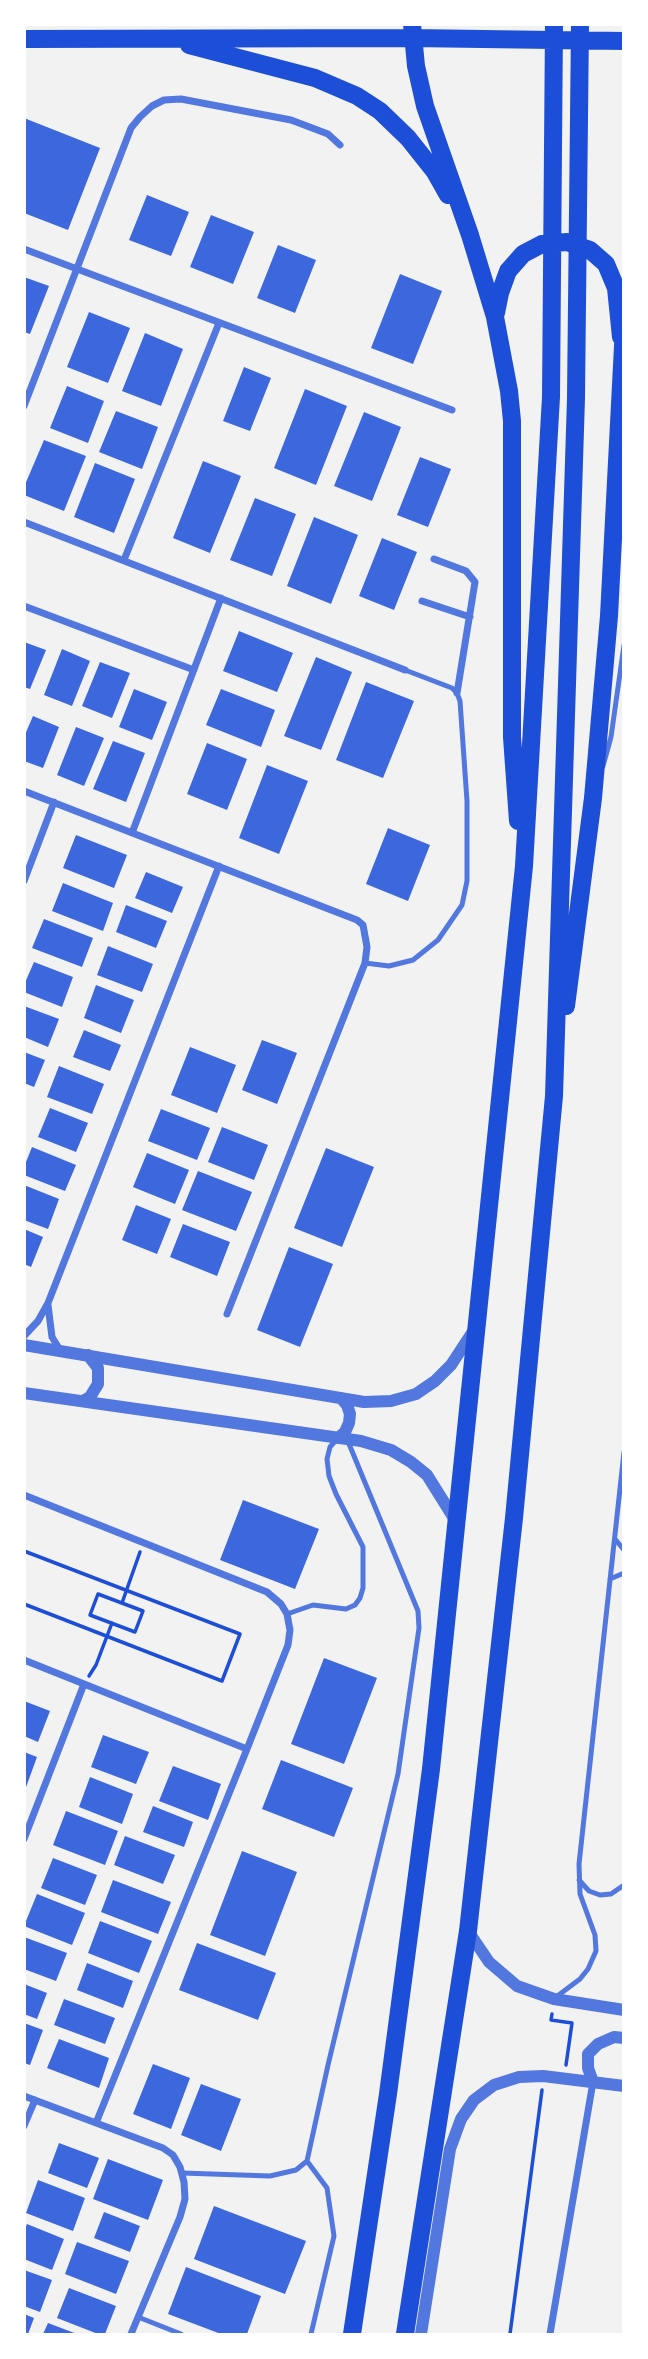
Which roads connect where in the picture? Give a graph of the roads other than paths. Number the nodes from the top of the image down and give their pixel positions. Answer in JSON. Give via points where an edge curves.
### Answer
{"nodes":[{"id":1,"x":554,"y":24,"type":"edge"},
{"id":2,"x":580,"y":24,"type":"edge"},
{"id":3,"x":412,"y":31,"type":"edge"},
{"id":4,"x":162,"y":38,"type":"junction"},
{"id":5,"x":24,"y":39,"type":"edge"},
{"id":6,"x":624,"y":41,"type":"edge"},
{"id":7,"x":340,"y":145,"type":"dead end"},
{"id":8,"x":470,"y":235,"type":"junction"},
{"id":9,"x":24,"y":248,"type":"edge"},
{"id":10,"x":78,"y":270,"type":"junction"},
{"id":11,"x":495,"y":317,"type":"junction"},
{"id":12,"x":219,"y":323,"type":"junction"},
{"id":13,"x":622,"y":332,"type":"edge"},
{"id":14,"x":24,"y":406,"type":"edge"},
{"id":15,"x":452,"y":410,"type":"dead end"},
{"id":16,"x":616,"y":480,"type":"junction"},
{"id":17,"x":623,"y":501,"type":"edge"},
{"id":18,"x":24,"y":522,"type":"edge"},
{"id":19,"x":433,"y":559,"type":"dead end"},
{"id":20,"x":124,"y":560,"type":"junction"},
{"id":21,"x":221,"y":598,"type":"junction"},
{"id":22,"x":422,"y":601,"type":"dead end"},
{"id":23,"x":24,"y":606,"type":"edge"},
{"id":24,"x":470,"y":617,"type":"junction"},
{"id":25,"x":624,"y":645,"type":"edge"},
{"id":26,"x":194,"y":670,"type":"junction"},
{"id":27,"x":405,"y":670,"type":"joint"},
{"id":28,"x":457,"y":693,"type":"junction"},
{"id":29,"x":594,"y":785,"type":"junction"},
{"id":30,"x":24,"y":791,"type":"edge"},
{"id":31,"x":54,"y":802,"type":"junction"},
{"id":32,"x":132,"y":833,"type":"junction"},
{"id":33,"x":219,"y":866,"type":"junction"},
{"id":34,"x":524,"y":866,"type":"junction"},
{"id":35,"x":24,"y":881,"type":"edge"},
{"id":36,"x":365,"y":963,"type":"junction"},
{"id":37,"x":554,"y":1096,"type":"junction"},
{"id":38,"x":48,"y":1303,"type":"junction"},
{"id":39,"x":227,"y":1314,"type":"dead end"},
{"id":40,"x":475,"y":1330,"type":"junction"},
{"id":41,"x":24,"y":1336,"type":"edge"},
{"id":42,"x":24,"y":1345,"type":"edge"},
{"id":43,"x":60,"y":1350,"type":"junction"},
{"id":44,"x":88,"y":1355,"type":"junction"},
{"id":45,"x":24,"y":1393,"type":"edge"},
{"id":46,"x":341,"y":1398,"type":"junction"},
{"id":47,"x":83,"y":1401,"type":"junction"},
{"id":48,"x":342,"y":1438,"type":"junction"},
{"id":49,"x":624,"y":1452,"type":"edge"},
{"id":50,"x":24,"y":1496,"type":"edge"},
{"id":51,"x":457,"y":1523,"type":"junction"},
{"id":52,"x":614,"y":1537,"type":"junction"},
{"id":53,"x":624,"y":1550,"type":"edge"},
{"id":54,"x":624,"y":1573,"type":"edge"},
{"id":55,"x":610,"y":1579,"type":"junction"},
{"id":56,"x":287,"y":1614,"type":"junction"},
{"id":57,"x":24,"y":1660,"type":"edge"},
{"id":58,"x":84,"y":1684,"type":"junction"},
{"id":59,"x":247,"y":1749,"type":"junction"},
{"id":60,"x":24,"y":1839,"type":"edge"},
{"id":61,"x":578,"y":1877,"type":"junction"},
{"id":62,"x":624,"y":1885,"type":"edge"},
{"id":63,"x":468,"y":1931,"type":"junction"},
{"id":64,"x":554,"y":1998,"type":"junction"},
{"id":65,"x":624,"y":2010,"type":"edge"},
{"id":66,"x":624,"y":2038,"type":"edge"},
{"id":67,"x":593,"y":2082,"type":"junction"},
{"id":68,"x":624,"y":2086,"type":"edge"},
{"id":69,"x":24,"y":2096,"type":"edge"},
{"id":70,"x":35,"y":2100,"type":"junction"},
{"id":71,"x":96,"y":2123,"type":"junction"},
{"id":72,"x":24,"y":2126,"type":"edge"},
{"id":73,"x":307,"y":2161,"type":"junction"},
{"id":74,"x":182,"y":2174,"type":"junction"},
{"id":75,"x":138,"y":2318,"type":"junction"},
{"id":76,"x":131,"y":2334,"type":"edge"},
{"id":77,"x":181,"y":2334,"type":"edge"},
{"id":78,"x":311,"y":2334,"type":"edge"},
{"id":79,"x":352,"y":2334,"type":"edge"},
{"id":80,"x":405,"y":2334,"type":"edge"},
{"id":81,"x":421,"y":2334,"type":"edge"},
{"id":82,"x":550,"y":2334,"type":"edge"}],
"edges":[{"from":1,"to":34,"type":"main road","via":[[551,397]]},
{"from":2,"to":37,"type":"main road","via":[[576,398]]},
{"from":3,"to":4,"type":"main road"},
{"from":3,"to":6,"type":"main road"},
{"from":3,"to":8,"type":"main road","via":[[425,106]]},
{"from":4,"to":5,"type":"main road"},
{"from":4,"to":8,"type":"main road","via":[[315,78],[369,103],[416,147]]},
{"from":7,"to":10,"type":"street","via":[[328,134],[292,120],[181,99],[164,100],[131,128]]},
{"from":8,"to":11,"type":"main road"},
{"from":9,"to":10,"type":"street"},
{"from":10,"to":12,"type":"street"},
{"from":10,"to":14,"type":"street"},
{"from":11,"to":13,"type":"main road","via":[[504,281],[515,262],[531,248],[567,242],[590,250],[606,264],[616,288]]},
{"from":11,"to":34,"type":"main road","via":[[512,421],[513,737]]},
{"from":12,"to":15,"type":"street"},
{"from":12,"to":20,"type":"street"},
{"from":13,"to":16,"type":"main road"},
{"from":16,"to":17,"type":"lane"},
{"from":16,"to":29,"type":"main road"},
{"from":18,"to":20,"type":"street"},
{"from":19,"to":24,"type":"street","via":[[473,577]]},
{"from":20,"to":21,"type":"street"},
{"from":21,"to":26,"type":"street"},
{"from":21,"to":27,"type":"street"},
{"from":22,"to":24,"type":"street"},
{"from":23,"to":26,"type":"street"},
{"from":24,"to":28,"type":"street"},
{"from":25,"to":29,"type":"lane","via":[[611,737]]},
{"from":26,"to":32,"type":"street"},
{"from":27,"to":28,"type":"lane"},
{"from":28,"to":36,"type":"lane","via":[[467,801],[467,881],[462,905],[438,940],[413,960],[389,966]]},
{"from":29,"to":37,"type":"main road"},
{"from":30,"to":31,"type":"street"},
{"from":31,"to":32,"type":"street"},
{"from":31,"to":35,"type":"street"},
{"from":32,"to":33,"type":"street"},
{"from":33,"to":36,"type":"street","via":[[357,920],[366,935]]},
{"from":33,"to":38,"type":"street"},
{"from":34,"to":40,"type":"main road"},
{"from":36,"to":39,"type":"street"},
{"from":37,"to":63,"type":"main road"},
{"from":38,"to":41,"type":"street"},
{"from":38,"to":43,"type":"street","via":[[52,1337]]},
{"from":40,"to":46,"type":"street","via":[[450,1365],[416,1394],[391,1401]]},
{"from":40,"to":51,"type":"main road"},
{"from":42,"to":43,"type":"street"},
{"from":43,"to":44,"type":"street"},
{"from":44,"to":46,"type":"street"},
{"from":44,"to":47,"type":"street","via":[[98,1368],[99,1384]]},
{"from":45,"to":47,"type":"street"},
{"from":46,"to":48,"type":"street","via":[[350,1414]]},
{"from":47,"to":48,"type":"street"},
{"from":48,"to":51,"type":"street","via":[[391,1450],[411,1462],[427,1475]]},
{"from":48,"to":56,"type":"lane","via":[[330,1447],[327,1459],[336,1494],[363,1546],[360,1598],[346,1609],[313,1605]]},
{"from":48,"to":73,"type":"lane","via":[[418,1611],[419,1629],[398,1773]]},
{"from":49,"to":52,"type":"lane"},
{"from":50,"to":56,"type":"street","via":[[267,1592]]},
{"from":51,"to":79,"type":"main road","via":[[428,1796]]},
{"from":52,"to":53,"type":"lane"},
{"from":52,"to":55,"type":"lane"},
{"from":54,"to":55,"type":"lane"},
{"from":55,"to":61,"type":"lane"},
{"from":56,"to":59,"type":"street","via":[[288,1645]]},
{"from":57,"to":58,"type":"street"},
{"from":58,"to":59,"type":"street"},
{"from":58,"to":60,"type":"street"},
{"from":59,"to":71,"type":"street"},
{"from":61,"to":62,"type":"lane","via":[[589,1891],[600,1895]]},
{"from":61,"to":64,"type":"lane","via":[[596,1951],[580,1979]]},
{"from":63,"to":64,"type":"street","via":[[489,1962],[517,1986]]},
{"from":63,"to":80,"type":"main road"},
{"from":64,"to":65,"type":"street"},
{"from":66,"to":67,"type":"street","via":[[598,2044],[588,2054]]},
{"from":67,"to":68,"type":"street"},
{"from":67,"to":81,"type":"street","via":[[519,2077],[494,2085],[474,2100],[461,2119],[450,2149]]},
{"from":67,"to":82,"type":"street"},
{"from":69,"to":70,"type":"street"},
{"from":70,"to":71,"type":"street"},
{"from":70,"to":72,"type":"street"},
{"from":71,"to":74,"type":"street","via":[[163,2148],[173,2155]]},
{"from":73,"to":74,"type":"lane","via":[[296,2170],[271,2176]]},
{"from":73,"to":78,"type":"lane","via":[[327,2188],[334,2236]]},
{"from":74,"to":75,"type":"street","via":[[185,2199],[180,2217]]},
{"from":75,"to":76,"type":"street"},
{"from":75,"to":77,"type":"lane"}]}
